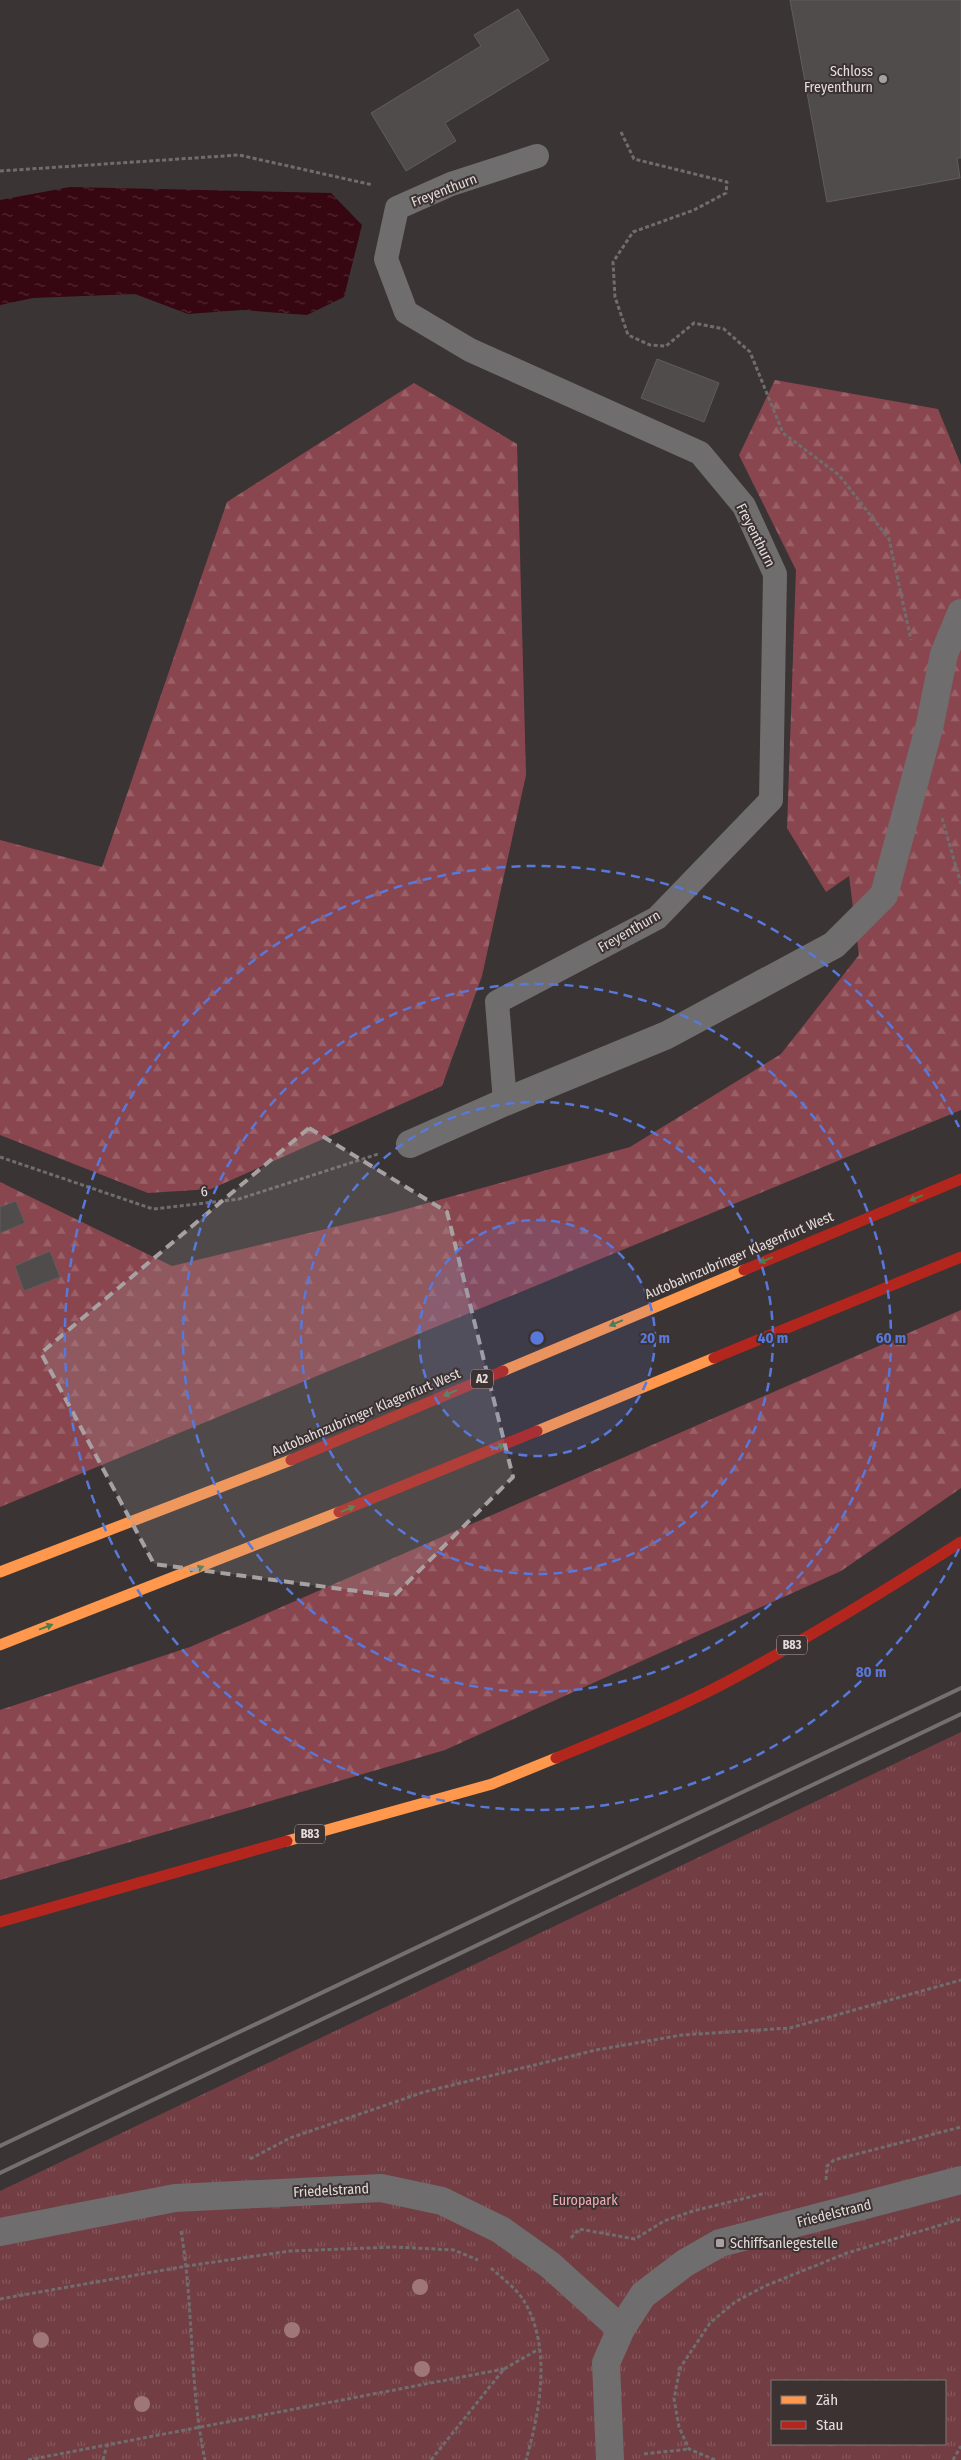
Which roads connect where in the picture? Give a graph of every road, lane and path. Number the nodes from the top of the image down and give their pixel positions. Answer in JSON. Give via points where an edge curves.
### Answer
{"nodes":[{"id":1,"x":621,"y":132,"type":"dead end"},
{"id":2,"x":537,"y":156,"type":"dead end"},
{"id":3,"x":0,"y":171,"type":"edge"},
{"id":4,"x":397,"y":208,"type":"junction"},
{"id":5,"x":961,"y":613,"type":"edge"},
{"id":6,"x":913,"y":646,"type":"dead end"},
{"id":7,"x":505,"y":1102,"type":"junction"},
{"id":8,"x":410,"y":1144,"type":"joint"},
{"id":9,"x":0,"y":1157,"type":"edge"},
{"id":10,"x":961,"y":1179,"type":"edge"},
{"id":11,"x":961,"y":1257,"type":"edge"},
{"id":12,"x":961,"y":1542,"type":"edge"},
{"id":13,"x":0,"y":1572,"type":"edge"},
{"id":14,"x":0,"y":1645,"type":"edge"},
{"id":15,"x":0,"y":1922,"type":"edge"},
{"id":16,"x":961,"y":1980,"type":"edge"},
{"id":17,"x":961,"y":2127,"type":"edge"},
{"id":18,"x":246,"y":2161,"type":"dead end"},
{"id":19,"x":826,"y":2179,"type":"dead end"},
{"id":20,"x":961,"y":2180,"type":"edge"},
{"id":21,"x":175,"y":2198,"type":"junction"},
{"id":22,"x":961,"y":2219,"type":"edge"},
{"id":23,"x":0,"y":2232,"type":"edge"},
{"id":24,"x":187,"y":2266,"type":"junction"},
{"id":25,"x":0,"y":2299,"type":"edge"},
{"id":26,"x":621,"y":2329,"type":"junction"},
{"id":27,"x":539,"y":2348,"type":"junction"},
{"id":28,"x":504,"y":2369,"type":"junction"},
{"id":29,"x":198,"y":2427,"type":"junction"},
{"id":30,"x":107,"y":2444,"type":"junction"},
{"id":31,"x":961,"y":2446,"type":"edge"},
{"id":32,"x":690,"y":2448,"type":"junction"},
{"id":33,"x":609,"y":2459,"type":"edge"},
{"id":34,"x":28,"y":2460,"type":"edge"},
{"id":35,"x":103,"y":2460,"type":"edge"},
{"id":36,"x":205,"y":2460,"type":"edge"},
{"id":37,"x":431,"y":2460,"type":"edge"},
{"id":38,"x":526,"y":2460,"type":"edge"},
{"id":39,"x":716,"y":2460,"type":"edge"},
{"id":40,"x":953,"y":2460,"type":"edge"}],
"edges":[{"from":1,"to":6,"type":"path","via":[[634,159],[726,182],[726,193],[710,202],[633,232],[613,262],[615,297],[628,335],[650,346],[666,346],[694,324],[724,329],[750,352],[783,433],[839,475],[889,539]]},
{"from":2,"to":4,"type":"lane","name":"Freyenthurn","via":[[451,184]]},
{"from":3,"to":4,"type":"path","via":[[239,155],[373,185]]},
{"from":4,"to":7,"type":"lane","name":"Freyenthurn","via":[[386,259],[406,312],[470,350],[700,453],[744,506],[775,574],[771,800],[657,918],[497,1002]]},
{"from":5,"to":7,"type":"street","via":[[944,654],[930,724],[884,895],[834,945],[667,1035]]},
{"from":7,"to":8,"type":"street"},
{"from":8,"to":9,"type":"path","name":"6","via":[[239,1199],[153,1209]]},
{"from":10,"to":13,"type":"main road","name":"Autobahnzubringer Klagenfurt West","number":"A2","one_way":true,"via":[[264,1471]]},
{"from":14,"to":11,"type":"main road","one_way":true,"via":[[242,1552]]},
{"from":12,"to":15,"type":"main road","number":"B83","via":[[879,1595],[722,1684],[615,1734],[492,1784]]},
{"from":16,"to":18,"type":"path","via":[[790,2028],[682,2035],[624,2045],[424,2092],[290,2138]]},
{"from":17,"to":19,"type":"path","via":[[834,2160],[827,2166]]},
{"from":20,"to":26,"type":"street","name":"Friedelstrand","via":[[720,2243],[685,2263],[643,2294]]},
{"from":21,"to":23,"type":"street","name":"Friedelstrand"},
{"from":21,"to":24,"type":"path"},
{"from":21,"to":26,"type":"street","name":"Friedelstrand","via":[[381,2188],[442,2201],[508,2235],[550,2265]]},
{"from":22,"to":32,"type":"path","via":[[847,2253],[774,2282],[735,2302],[710,2323],[680,2368],[674,2399],[679,2426]]},
{"from":24,"to":25,"type":"path"},
{"from":24,"to":27,"type":"path","via":[[290,2251],[395,2247],[454,2250],[487,2264],[524,2300]]},
{"from":24,"to":29,"type":"path"},
{"from":26,"to":33,"type":"street","name":"Friedelstrand","via":[[606,2363]]},
{"from":27,"to":28,"type":"path"},
{"from":27,"to":38,"type":"path","via":[[540,2388],[535,2428]]},
{"from":28,"to":29,"type":"path"},
{"from":28,"to":37,"type":"path"},
{"from":29,"to":30,"type":"path"},
{"from":29,"to":36,"type":"path"},
{"from":30,"to":34,"type":"path"},
{"from":30,"to":35,"type":"path"},
{"from":31,"to":40,"type":"path"},
{"from":32,"to":33,"type":"path"},
{"from":32,"to":39,"type":"path"}]}
